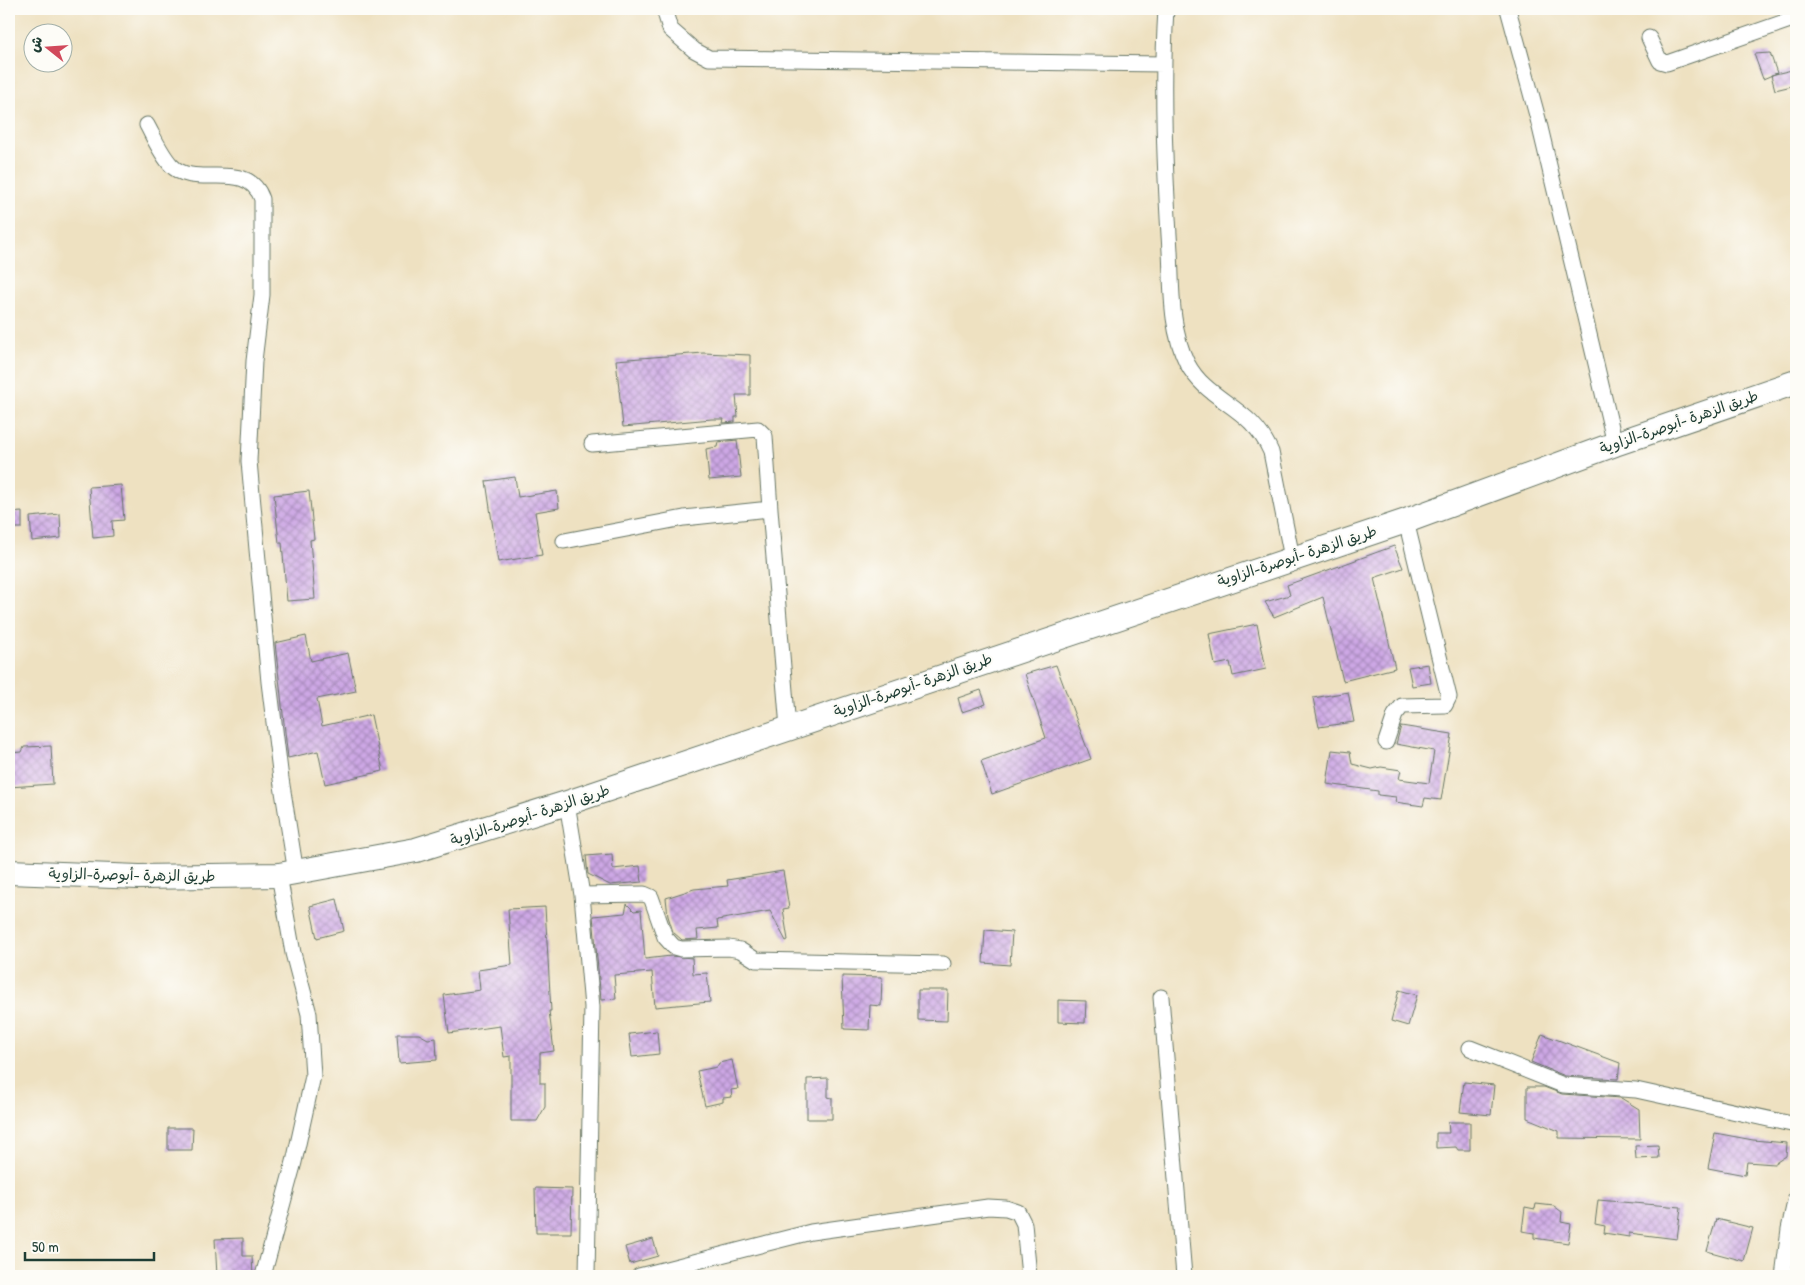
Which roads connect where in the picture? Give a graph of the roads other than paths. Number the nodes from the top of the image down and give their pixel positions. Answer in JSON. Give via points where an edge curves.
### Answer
{"nodes":[{"id":1,"x":664,"y":9,"type":"edge"},
{"id":2,"x":1166,"y":9,"type":"edge"},
{"id":3,"x":1508,"y":9,"type":"edge"},
{"id":4,"x":1796,"y":18,"type":"edge"},
{"id":5,"x":1649,"y":38,"type":"dead end"},
{"id":6,"x":1164,"y":64,"type":"junction"},
{"id":7,"x":147,"y":125,"type":"dead end"},
{"id":8,"x":1796,"y":382,"type":"edge"},
{"id":9,"x":592,"y":444,"type":"dead end"},
{"id":10,"x":1615,"y":444,"type":"junction"},
{"id":11,"x":770,"y":509,"type":"junction"},
{"id":12,"x":1406,"y":521,"type":"junction"},
{"id":13,"x":564,"y":541,"type":"dead end"},
{"id":14,"x":1292,"y":558,"type":"junction"},
{"id":15,"x":788,"y":728,"type":"junction"},
{"id":16,"x":1386,"y":742,"type":"dead end"},
{"id":17,"x":567,"y":803,"type":"junction"},
{"id":18,"x":9,"y":872,"type":"edge"},
{"id":19,"x":288,"y":874,"type":"junction"},
{"id":20,"x":582,"y":895,"type":"junction"},
{"id":21,"x":943,"y":964,"type":"dead end"},
{"id":22,"x":1161,"y":997,"type":"dead end"},
{"id":23,"x":1470,"y":1048,"type":"dead end"},
{"id":24,"x":1796,"y":1125,"type":"edge"},
{"id":25,"x":1796,"y":1198,"type":"edge"},
{"id":26,"x":263,"y":1276,"type":"edge"},
{"id":27,"x":587,"y":1276,"type":"edge"},
{"id":28,"x":639,"y":1276,"type":"edge"},
{"id":29,"x":1029,"y":1276,"type":"edge"},
{"id":30,"x":1184,"y":1276,"type":"edge"},
{"id":31,"x":1783,"y":1276,"type":"edge"}],
"edges":[{"from":1,"to":6,"type":"street","via":[[670,29],[694,50],[709,58]]},
{"from":2,"to":6,"type":"street"},
{"from":3,"to":10,"type":"street","via":[[1538,119]]},
{"from":4,"to":5,"type":"street","via":[[1667,63],[1660,61]]},
{"from":6,"to":14,"type":"street","via":[[1166,202],[1173,308],[1179,344],[1199,381],[1247,416],[1266,440]]},
{"from":7,"to":19,"type":"street","via":[[171,166],[187,174],[249,180],[258,188],[262,199],[262,295],[254,361],[249,461]]},
{"from":8,"to":10,"type":"main road","name":"طريق الزهرة -أبوصرة-الزاوية"},
{"from":9,"to":11,"type":"street","via":[[754,428],[761,430],[765,436]]},
{"from":10,"to":12,"type":"main road","name":"طريق الزهرة -أبوصرة-الزاوية"},
{"from":11,"to":13,"type":"street","via":[[684,518]]},
{"from":11,"to":15,"type":"street"},
{"from":12,"to":14,"type":"main road","name":"طريق الزهرة -أبوصرة-الزاوية"},
{"from":12,"to":16,"type":"street","via":[[1449,697],[1445,704],[1402,706],[1395,715]]},
{"from":14,"to":15,"type":"main road","name":"طريق الزهرة -أبوصرة-الزاوية"},
{"from":15,"to":17,"type":"main road","name":"طريق الزهرة -أبوصرة-الزاوية"},
{"from":17,"to":19,"type":"main road","name":"طريق الزهرة -أبوصرة-الزاوية","via":[[416,850]]},
{"from":17,"to":20,"type":"street"},
{"from":18,"to":19,"type":"main road","name":"طريق الزهرة -أبوصرة-الزاوية","via":[[139,877]]},
{"from":19,"to":26,"type":"street","via":[[293,953],[309,1014],[313,1076]]},
{"from":20,"to":21,"type":"street","via":[[644,894],[651,897],[669,944],[681,949],[729,948],[740,950],[756,960]]},
{"from":20,"to":27,"type":"street","via":[[592,1007]]},
{"from":22,"to":30,"type":"street"},
{"from":23,"to":24,"type":"street","via":[[1563,1085],[1652,1093]]},
{"from":25,"to":31,"type":"street"},
{"from":28,"to":29,"type":"street","via":[[811,1232],[988,1207],[1018,1212],[1024,1224]]}]}
